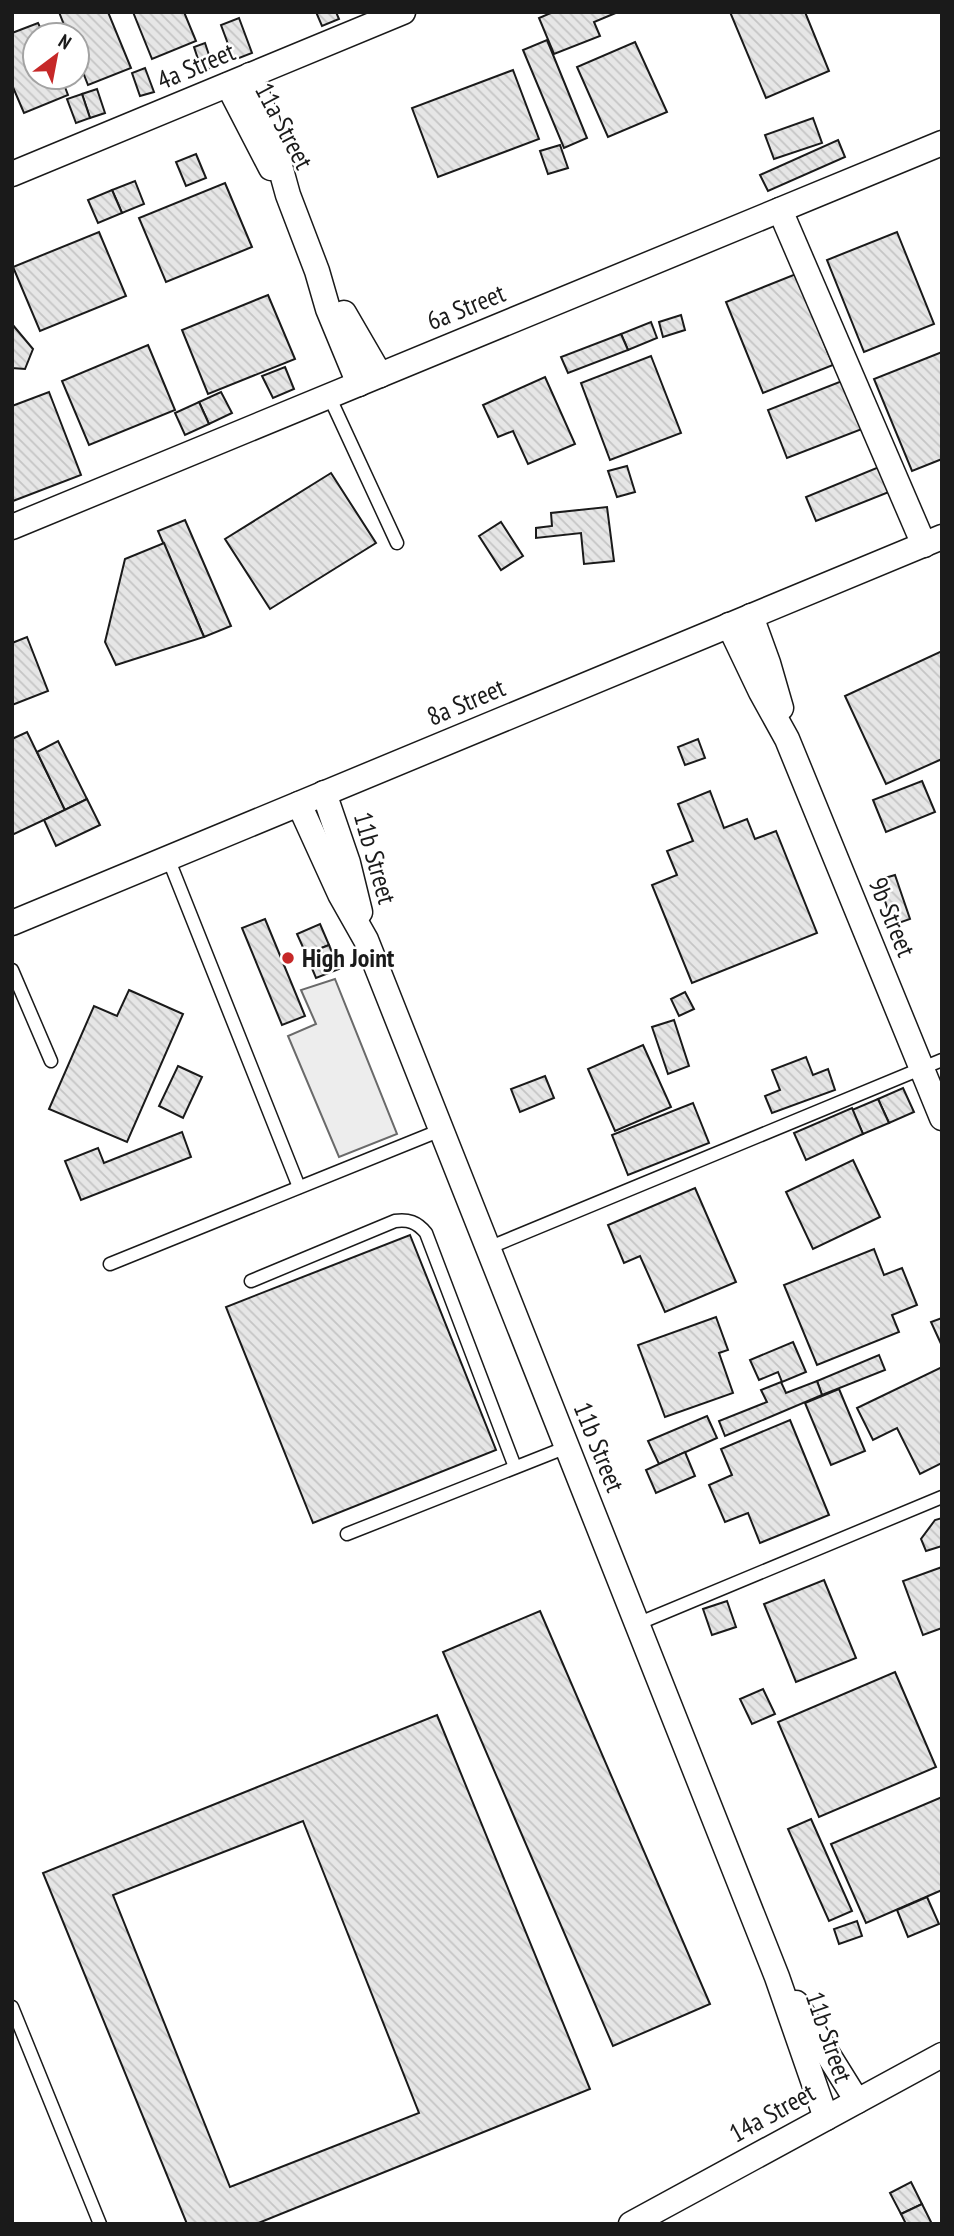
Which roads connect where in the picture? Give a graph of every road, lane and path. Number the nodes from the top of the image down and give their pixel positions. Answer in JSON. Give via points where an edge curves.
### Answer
{"nodes":[{"id":1,"x":403,"y":12,"type":"edge"},
{"id":2,"x":239,"y":80,"type":"junction"},
{"id":3,"x":942,"y":143,"type":"edge"},
{"id":4,"x":12,"y":174,"type":"edge"},
{"id":5,"x":780,"y":210,"type":"junction"},
{"id":6,"x":369,"y":379,"type":"junction"},
{"id":7,"x":329,"y":396,"type":"junction"},
{"id":8,"x":12,"y":527,"type":"edge"},
{"id":9,"x":933,"y":541,"type":"edge"},
{"id":10,"x":397,"y":543,"type":"dead end"},
{"id":11,"x":740,"y":621,"type":"junction"},
{"id":12,"x":324,"y":793,"type":"junction"},
{"id":13,"x":299,"y":804,"type":"junction"},
{"id":14,"x":169,"y":858,"type":"junction"},
{"id":15,"x":12,"y":923,"type":"edge"},
{"id":16,"x":366,"y":940,"type":"junction"},
{"id":17,"x":12,"y":970,"type":"edge"},
{"id":18,"x":51,"y":1061,"type":"dead end"},
{"id":19,"x":932,"y":1064,"type":"edge"},
{"id":20,"x":942,"y":1118,"type":"edge"},
{"id":21,"x":441,"y":1130,"type":"junction"},
{"id":22,"x":299,"y":1187,"type":"junction"},
{"id":23,"x":488,"y":1248,"type":"junction"},
{"id":24,"x":110,"y":1264,"type":"dead end"},
{"id":25,"x":251,"y":1281,"type":"dead end"},
{"id":26,"x":567,"y":1447,"type":"junction"},
{"id":27,"x":515,"y":1467,"type":"junction"},
{"id":28,"x":942,"y":1497,"type":"edge"},
{"id":29,"x":347,"y":1534,"type":"dead end"},
{"id":30,"x":637,"y":1624,"type":"junction"},
{"id":31,"x":777,"y":1976,"type":"junction"},
{"id":32,"x":12,"y":2007,"type":"edge"},
{"id":33,"x":942,"y":2055,"type":"edge"},
{"id":34,"x":857,"y":2101,"type":"junction"},
{"id":35,"x":826,"y":2118,"type":"junction"},
{"id":36,"x":660,"y":2217,"type":"edge"},
{"id":37,"x":100,"y":2224,"type":"edge"},
{"id":38,"x":631,"y":2224,"type":"edge"}],
"edges":[{"from":1,"to":2,"type":"street","name":"4a Street"},
{"from":2,"to":4,"type":"street","name":"4a Street"},
{"from":2,"to":6,"type":"street","name":"11a Street","via":[[275,144],[328,309]]},
{"from":3,"to":5,"type":"street","name":"6a Street"},
{"from":5,"to":6,"type":"street","name":"6a Street"},
{"from":5,"to":9,"type":"street"},
{"from":6,"to":7,"type":"street","name":"6a Street"},
{"from":7,"to":8,"type":"street","name":"6a Street"},
{"from":7,"to":10,"type":"lane"},
{"from":9,"to":11,"type":"street","name":"8a Street"},
{"from":11,"to":12,"type":"street","name":"8a Street"},
{"from":11,"to":19,"type":"street","name":"9b Street","via":[[776,688],[787,739]]},
{"from":12,"to":13,"type":"street","name":"8a Street"},
{"from":12,"to":16,"type":"street","name":"11b Street","via":[[348,863]]},
{"from":13,"to":14,"type":"street","name":"8a Street"},
{"from":13,"to":16,"type":"street","name":"11b Street"},
{"from":14,"to":15,"type":"street","name":"8a Street"},
{"from":14,"to":22,"type":"lane"},
{"from":16,"to":21,"type":"street","name":"11b Street"},
{"from":17,"to":18,"type":"lane"},
{"from":19,"to":20,"type":"street","name":"9b Street"},
{"from":19,"to":23,"type":"lane"},
{"from":21,"to":22,"type":"lane"},
{"from":21,"to":23,"type":"street","name":"11b Street"},
{"from":22,"to":24,"type":"lane"},
{"from":23,"to":26,"type":"street","name":"11b Street"},
{"from":25,"to":27,"type":"lane","via":[[395,1221],[420,1226]]},
{"from":26,"to":27,"type":"lane"},
{"from":26,"to":30,"type":"street","name":"11b Street"},
{"from":27,"to":29,"type":"lane"},
{"from":28,"to":30,"type":"lane"},
{"from":30,"to":31,"type":"street","name":"11b Street"},
{"from":31,"to":34,"type":"street","name":"11b Street"},
{"from":31,"to":35,"type":"street","name":"11b Street"},
{"from":32,"to":37,"type":"lane"},
{"from":33,"to":34,"type":"street","name":"14a Street"},
{"from":34,"to":35,"type":"street","name":"14a Street"},
{"from":35,"to":36,"type":"street","name":"14a Street"},
{"from":36,"to":38,"type":"street","name":"14a Street"}]}
